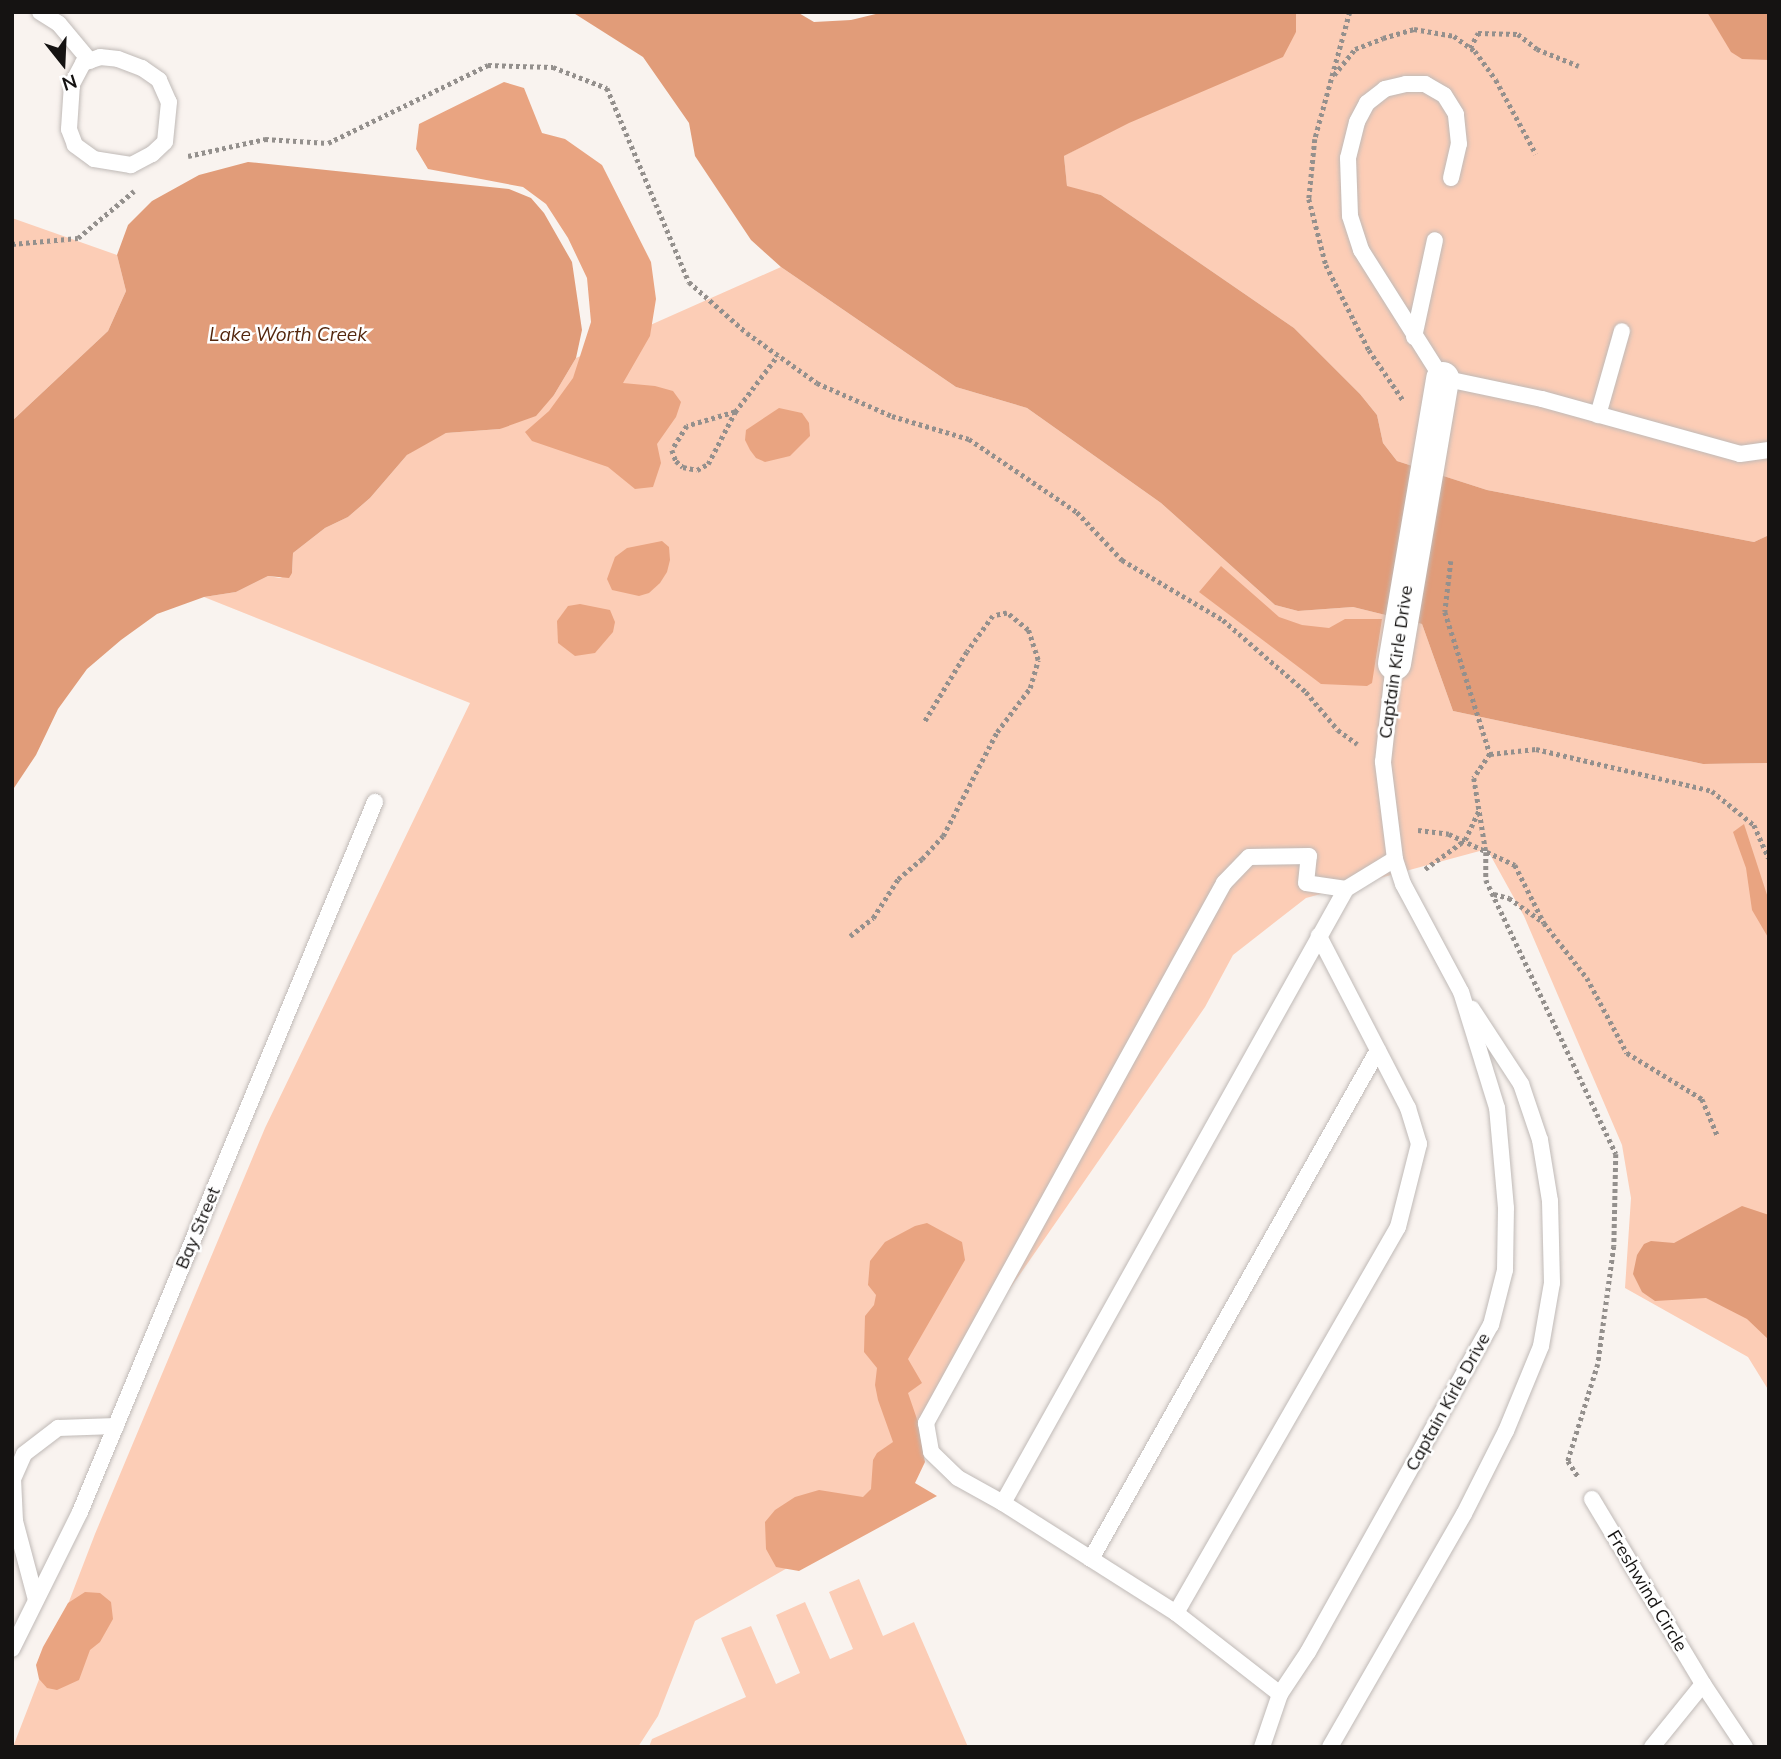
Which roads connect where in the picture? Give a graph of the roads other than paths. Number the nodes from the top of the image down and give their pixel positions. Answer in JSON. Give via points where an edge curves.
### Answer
{"nodes":[{"id":1,"x":40,"y":12,"type":"edge"},
{"id":2,"x":90,"y":61,"type":"junction"},
{"id":3,"x":1451,"y":178,"type":"dead end"},
{"id":4,"x":1435,"y":240,"type":"dead end"},
{"id":5,"x":1622,"y":331,"type":"dead end"},
{"id":6,"x":1414,"y":337,"type":"junction"},
{"id":7,"x":1442,"y":378,"type":"junction"},
{"id":8,"x":1598,"y":415,"type":"junction"},
{"id":9,"x":1769,"y":450,"type":"edge"},
{"id":10,"x":1394,"y":663,"type":"joint"},
{"id":11,"x":375,"y":802,"type":"dead end"},
{"id":12,"x":1395,"y":859,"type":"junction"},
{"id":13,"x":1346,"y":889,"type":"junction"},
{"id":14,"x":1320,"y":936,"type":"junction"},
{"id":15,"x":1461,"y":992,"type":"junction"},
{"id":16,"x":1378,"y":1050,"type":"junction"},
{"id":17,"x":116,"y":1426,"type":"junction"},
{"id":18,"x":1592,"y":1499,"type":"dead end"},
{"id":19,"x":1003,"y":1503,"type":"junction"},
{"id":20,"x":1091,"y":1559,"type":"junction"},
{"id":21,"x":36,"y":1600,"type":"junction"},
{"id":22,"x":1176,"y":1613,"type":"junction"},
{"id":23,"x":12,"y":1649,"type":"edge"},
{"id":24,"x":1703,"y":1684,"type":"junction"},
{"id":25,"x":1280,"y":1694,"type":"junction"},
{"id":26,"x":1262,"y":1747,"type":"edge"},
{"id":27,"x":1330,"y":1747,"type":"edge"},
{"id":28,"x":1652,"y":1747,"type":"edge"},
{"id":29,"x":1745,"y":1747,"type":"edge"}],
"edges":[{"from":1,"to":2,"type":"lane","via":[[58,24]]},
{"from":2,"to":2,"type":"lane","via":[[83,63],[72,85],[68,107],[75,145],[94,159],[131,165],[164,142],[169,102],[159,80],[118,58]]},
{"from":3,"to":6,"type":"lane","via":[[1459,144],[1456,114],[1444,95],[1426,84],[1406,84],[1385,89],[1367,103],[1348,158],[1350,216],[1361,250]]},
{"from":4,"to":6,"type":"lane"},
{"from":5,"to":8,"type":"lane"},
{"from":6,"to":7,"type":"lane"},
{"from":7,"to":8,"type":"lane"},
{"from":7,"to":10,"type":"street","name":"Captain Kirle Drive"},
{"from":8,"to":9,"type":"lane","via":[[1740,454]]},
{"from":10,"to":12,"type":"lane","name":"Captain Kirle Drive","via":[[1383,762]]},
{"from":11,"to":17,"type":"lane","name":"Bay Street"},
{"from":12,"to":13,"type":"lane"},
{"from":12,"to":15,"type":"lane","name":"Captain Kirle Drive","via":[[1403,884]]},
{"from":13,"to":14,"type":"lane"},
{"from":13,"to":19,"type":"lane","via":[[1306,883],[1308,856],[1249,857],[1224,883],[926,1423],[931,1452],[958,1478]]},
{"from":14,"to":16,"type":"lane"},
{"from":14,"to":19,"type":"lane"},
{"from":15,"to":25,"type":"lane","name":"Captain Kirle Drive","via":[[1497,1108],[1506,1208],[1502,1281],[1491,1325]]},
{"from":15,"to":27,"type":"lane","via":[[1521,1084],[1540,1140],[1550,1201],[1552,1283],[1541,1346],[1506,1431],[1464,1514]]},
{"from":16,"to":20,"type":"lane"},
{"from":16,"to":22,"type":"lane","via":[[1408,1108],[1419,1144],[1398,1227]]},
{"from":17,"to":21,"type":"lane","name":"Bay Street"},
{"from":17,"to":21,"type":"lane","via":[[58,1428],[24,1454],[13,1479],[15,1521]]},
{"from":18,"to":24,"type":"lane","name":"Freshwind Circle"},
{"from":19,"to":20,"type":"lane"},
{"from":20,"to":22,"type":"lane"},
{"from":21,"to":23,"type":"lane","name":"Bay Street"},
{"from":22,"to":25,"type":"lane"},
{"from":24,"to":28,"type":"lane"},
{"from":24,"to":29,"type":"lane","name":"Freshwind Circle"},
{"from":25,"to":26,"type":"lane","name":"Captain Kirle Drive"}]}
